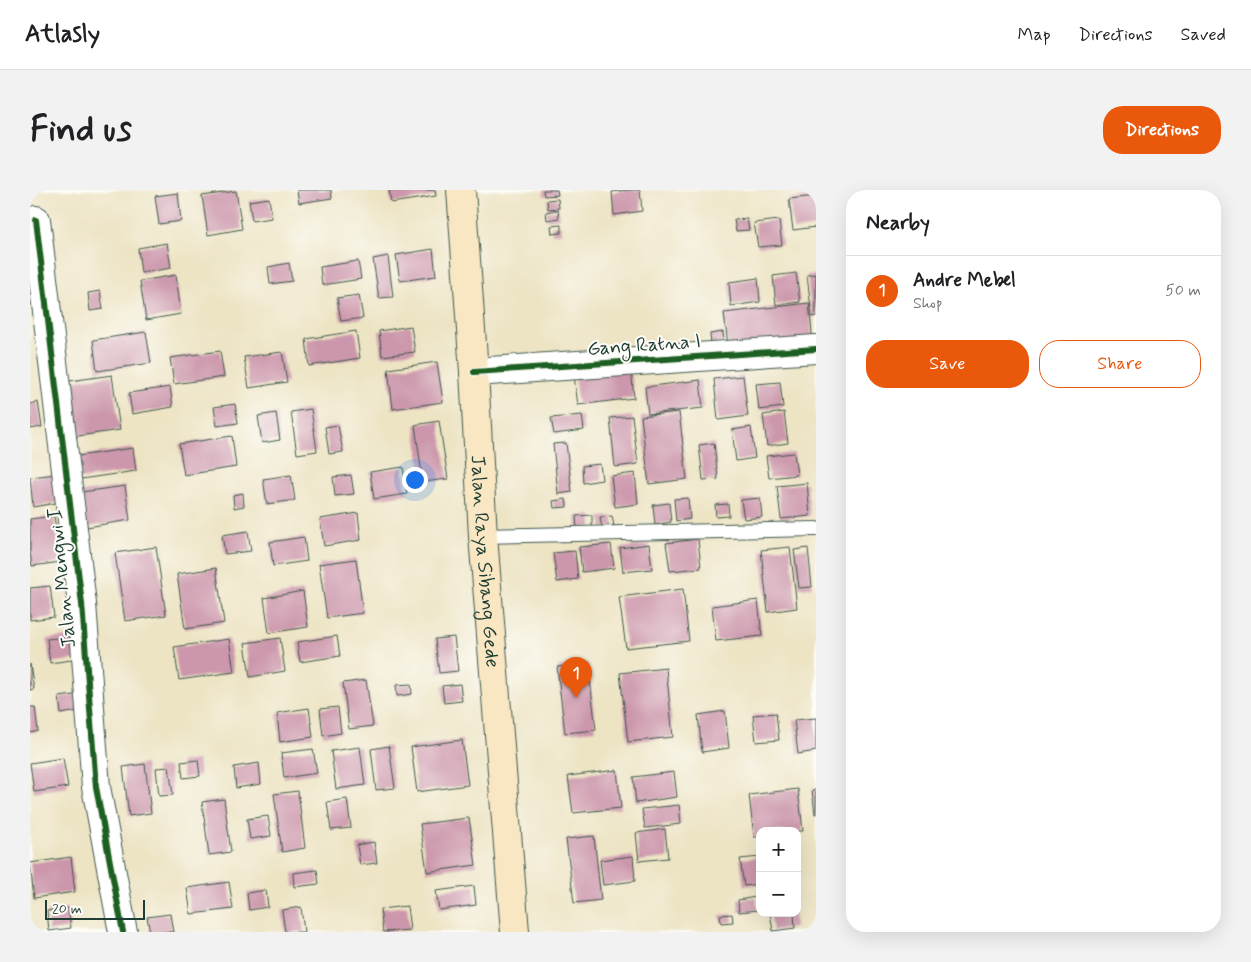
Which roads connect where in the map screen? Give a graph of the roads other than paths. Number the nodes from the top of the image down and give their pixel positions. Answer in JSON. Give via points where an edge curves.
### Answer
{"nodes":[{"id":1,"x":461,"y":190,"type":"edge"},
{"id":2,"x":36,"y":220,"type":"dead end"},
{"id":3,"x":816,"y":350,"type":"edge"},
{"id":4,"x":474,"y":372,"type":"junction"},
{"id":5,"x":816,"y":529,"type":"edge"},
{"id":6,"x":483,"y":536,"type":"junction"},
{"id":7,"x":124,"y":932,"type":"edge"},
{"id":8,"x":515,"y":932,"type":"edge"}],
"edges":[{"from":1,"to":4,"type":"main road","name":"Jalan Raya Sibang Gede"},
{"from":2,"to":7,"type":"street","name":"Jalan Mengwi I","via":[[82,604],[96,788]]},
{"from":3,"to":4,"type":"street","name":"Gang Ratna I"},
{"from":4,"to":6,"type":"main road","name":"Jalan Raya Sibang Gede"},
{"from":5,"to":6,"type":"lane"},
{"from":6,"to":8,"type":"main road","name":"Jalan Raya Sibang Gede"}]}
